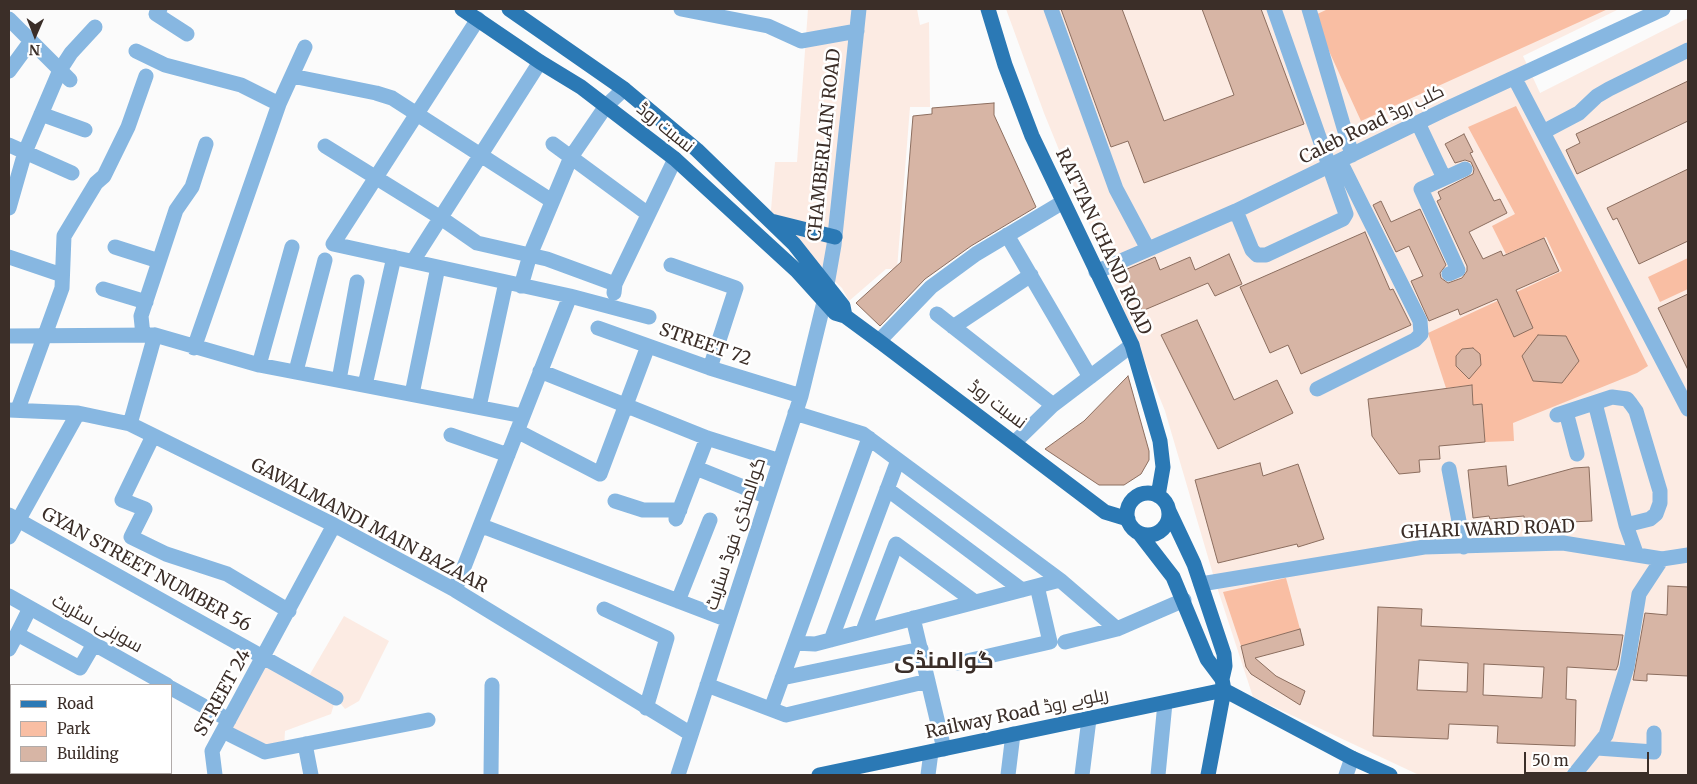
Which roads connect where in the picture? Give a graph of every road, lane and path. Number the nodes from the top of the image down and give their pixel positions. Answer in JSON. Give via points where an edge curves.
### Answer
{"nodes":[{"id":1,"x":160,"y":9,"type":"edge"},
{"id":2,"x":462,"y":9,"type":"edge"},
{"id":3,"x":508,"y":9,"type":"edge"},
{"id":4,"x":681,"y":9,"type":"edge"},
{"id":5,"x":859,"y":9,"type":"edge"},
{"id":6,"x":988,"y":9,"type":"edge"},
{"id":7,"x":1051,"y":9,"type":"edge"},
{"id":8,"x":1274,"y":9,"type":"edge"},
{"id":9,"x":1309,"y":9,"type":"edge"},
{"id":10,"x":1663,"y":9,"type":"edge"},
{"id":11,"x":9,"y":18,"type":"edge"},
{"id":12,"x":478,"y":19,"type":"junction"},
{"id":13,"x":95,"y":27,"type":"dead end"},
{"id":14,"x":857,"y":31,"type":"junction"},
{"id":15,"x":187,"y":34,"type":"dead end"},
{"id":16,"x":31,"y":41,"type":"junction"},
{"id":17,"x":304,"y":47,"type":"dead end"},
{"id":18,"x":1688,"y":50,"type":"edge"},
{"id":19,"x":136,"y":51,"type":"dead end"},
{"id":20,"x":540,"y":62,"type":"junction"},
{"id":21,"x":9,"y":70,"type":"edge"},
{"id":22,"x":65,"y":75,"type":"junction"},
{"id":23,"x":146,"y":76,"type":"dead end"},
{"id":24,"x":292,"y":76,"type":"junction"},
{"id":25,"x":1515,"y":79,"type":"junction"},
{"id":26,"x":624,"y":89,"type":"junction"},
{"id":27,"x":279,"y":104,"type":"junction"},
{"id":28,"x":606,"y":106,"type":"junction"},
{"id":29,"x":417,"y":113,"type":"junction"},
{"id":30,"x":41,"y":114,"type":"junction"},
{"id":31,"x":1418,"y":124,"type":"junction"},
{"id":32,"x":86,"y":130,"type":"dead end"},
{"id":33,"x":1543,"y":132,"type":"junction"},
{"id":34,"x":206,"y":144,"type":"dead end"},
{"id":35,"x":553,"y":144,"type":"dead end"},
{"id":36,"x":9,"y":146,"type":"edge"},
{"id":37,"x":325,"y":146,"type":"dead end"},
{"id":38,"x":25,"y":152,"type":"junction"},
{"id":39,"x":481,"y":156,"type":"junction"},
{"id":40,"x":571,"y":157,"type":"junction"},
{"id":41,"x":676,"y":159,"type":"junction"},
{"id":42,"x":1340,"y":161,"type":"junction"},
{"id":43,"x":1465,"y":169,"type":"dead end"},
{"id":44,"x":72,"y":172,"type":"dead end"},
{"id":45,"x":377,"y":178,"type":"junction"},
{"id":46,"x":1444,"y":178,"type":"junction"},
{"id":47,"x":552,"y":201,"type":"junction"},
{"id":48,"x":1063,"y":202,"type":"junction"},
{"id":49,"x":9,"y":208,"type":"edge"},
{"id":50,"x":1236,"y":211,"type":"junction"},
{"id":51,"x":648,"y":214,"type":"junction"},
{"id":52,"x":441,"y":218,"type":"junction"},
{"id":53,"x":770,"y":220,"type":"junction"},
{"id":54,"x":1008,"y":235,"type":"junction"},
{"id":55,"x":835,"y":237,"type":"junction"},
{"id":56,"x":292,"y":247,"type":"dead end"},
{"id":57,"x":115,"y":248,"type":"dead end"},
{"id":58,"x":1148,"y":249,"type":"junction"},
{"id":59,"x":530,"y":255,"type":"junction"},
{"id":60,"x":394,"y":256,"type":"junction"},
{"id":61,"x":9,"y":257,"type":"edge"},
{"id":62,"x":324,"y":260,"type":"dead end"},
{"id":63,"x":160,"y":261,"type":"junction"},
{"id":64,"x":413,"y":261,"type":"junction"},
{"id":65,"x":671,"y":265,"type":"dead end"},
{"id":66,"x":438,"y":267,"type":"junction"},
{"id":67,"x":1096,"y":272,"type":"junction"},
{"id":68,"x":62,"y":274,"type":"junction"},
{"id":69,"x":1449,"y":274,"type":"dead end"},
{"id":70,"x":1031,"y":275,"type":"junction"},
{"id":71,"x":357,"y":282,"type":"dead end"},
{"id":72,"x":506,"y":282,"type":"junction"},
{"id":73,"x":616,"y":284,"type":"junction"},
{"id":74,"x":827,"y":285,"type":"junction"},
{"id":75,"x":521,"y":286,"type":"junction"},
{"id":76,"x":103,"y":289,"type":"dead end"},
{"id":77,"x":570,"y":296,"type":"junction"},
{"id":78,"x":146,"y":302,"type":"junction"},
{"id":79,"x":824,"y":302,"type":"junction"},
{"id":80,"x":612,"y":307,"type":"junction"},
{"id":81,"x":937,"y":314,"type":"dead end"},
{"id":82,"x":845,"y":316,"type":"junction"},
{"id":83,"x":649,"y":317,"type":"dead end"},
{"id":84,"x":598,"y":328,"type":"dead end"},
{"id":85,"x":954,"y":328,"type":"junction"},
{"id":86,"x":149,"y":335,"type":"junction"},
{"id":87,"x":9,"y":336,"type":"edge"},
{"id":88,"x":43,"y":336,"type":"junction"},
{"id":89,"x":879,"y":341,"type":"junction"},
{"id":90,"x":1132,"y":345,"type":"junction"},
{"id":91,"x":648,"y":346,"type":"junction"},
{"id":92,"x":194,"y":348,"type":"junction"},
{"id":93,"x":259,"y":366,"type":"junction"},
{"id":94,"x":710,"y":368,"type":"junction"},
{"id":95,"x":296,"y":371,"type":"junction"},
{"id":96,"x":540,"y":372,"type":"junction"},
{"id":97,"x":1090,"y":377,"type":"junction"},
{"id":98,"x":340,"y":380,"type":"junction"},
{"id":99,"x":366,"y":385,"type":"junction"},
{"id":100,"x":1317,"y":389,"type":"dead end"},
{"id":101,"x":412,"y":394,"type":"junction"},
{"id":102,"x":801,"y":396,"type":"junction"},
{"id":103,"x":1595,"y":403,"type":"junction"},
{"id":104,"x":626,"y":405,"type":"junction"},
{"id":105,"x":1053,"y":405,"type":"junction"},
{"id":106,"x":479,"y":407,"type":"junction"},
{"id":107,"x":13,"y":409,"type":"edge"},
{"id":108,"x":1688,"y":409,"type":"edge"},
{"id":109,"x":78,"y":413,"type":"junction"},
{"id":110,"x":795,"y":413,"type":"junction"},
{"id":111,"x":523,"y":416,"type":"junction"},
{"id":112,"x":130,"y":424,"type":"junction"},
{"id":113,"x":517,"y":431,"type":"junction"},
{"id":114,"x":451,"y":435,"type":"dead end"},
{"id":115,"x":153,"y":436,"type":"junction"},
{"id":116,"x":707,"y":438,"type":"junction"},
{"id":117,"x":869,"y":438,"type":"junction"},
{"id":118,"x":1015,"y":442,"type":"junction"},
{"id":119,"x":1577,"y":454,"type":"dead end"},
{"id":120,"x":508,"y":455,"type":"junction"},
{"id":121,"x":898,"y":460,"type":"junction"},
{"id":122,"x":780,"y":461,"type":"junction"},
{"id":123,"x":696,"y":468,"type":"junction"},
{"id":124,"x":1449,"y":469,"type":"dead end"},
{"id":125,"x":887,"y":489,"type":"junction"},
{"id":126,"x":1158,"y":496,"type":"junction"},
{"id":127,"x":768,"y":497,"type":"junction"},
{"id":128,"x":615,"y":501,"type":"dead end"},
{"id":129,"x":1169,"y":511,"type":"junction"},
{"id":130,"x":13,"y":517,"type":"edge"},
{"id":131,"x":1128,"y":519,"type":"junction"},
{"id":132,"x":710,"y":520,"type":"dead end"},
{"id":133,"x":334,"y":525,"type":"junction"},
{"id":134,"x":1626,"y":525,"type":"junction"},
{"id":135,"x":482,"y":526,"type":"junction"},
{"id":136,"x":1139,"y":533,"type":"junction"},
{"id":137,"x":9,"y":538,"type":"edge"},
{"id":138,"x":1464,"y":547,"type":"junction"},
{"id":139,"x":1636,"y":553,"type":"junction"},
{"id":140,"x":1688,"y":555,"type":"edge"},
{"id":141,"x":1662,"y":559,"type":"junction"},
{"id":142,"x":1060,"y":580,"type":"junction"},
{"id":143,"x":1201,"y":584,"type":"junction"},
{"id":144,"x":1029,"y":588,"type":"junction"},
{"id":145,"x":455,"y":590,"type":"junction"},
{"id":146,"x":9,"y":596,"type":"edge"},
{"id":147,"x":1184,"y":600,"type":"junction"},
{"id":148,"x":678,"y":601,"type":"junction"},
{"id":149,"x":975,"y":602,"type":"junction"},
{"id":150,"x":30,"y":608,"type":"junction"},
{"id":151,"x":604,"y":608,"type":"dead end"},
{"id":152,"x":290,"y":611,"type":"junction"},
{"id":153,"x":913,"y":618,"type":"junction"},
{"id":154,"x":728,"y":620,"type":"junction"},
{"id":155,"x":1117,"y":628,"type":"junction"},
{"id":156,"x":863,"y":631,"type":"junction"},
{"id":157,"x":17,"y":634,"type":"junction"},
{"id":158,"x":831,"y":640,"type":"junction"},
{"id":159,"x":1065,"y":642,"type":"dead end"},
{"id":160,"x":795,"y":643,"type":"junction"},
{"id":161,"x":94,"y":644,"type":"junction"},
{"id":162,"x":9,"y":649,"type":"edge"},
{"id":163,"x":921,"y":649,"type":"junction"},
{"id":164,"x":264,"y":657,"type":"junction"},
{"id":165,"x":958,"y":663,"type":"dead end"},
{"id":166,"x":782,"y":678,"type":"junction"},
{"id":167,"x":928,"y":681,"type":"junction"},
{"id":168,"x":165,"y":684,"type":"edge"},
{"id":169,"x":492,"y":685,"type":"dead end"},
{"id":170,"x":707,"y":685,"type":"junction"},
{"id":171,"x":1223,"y":685,"type":"junction"},
{"id":172,"x":172,"y":689,"type":"edge"},
{"id":173,"x":336,"y":698,"type":"dead end"},
{"id":174,"x":1165,"y":702,"type":"junction"},
{"id":175,"x":646,"y":708,"type":"junction"},
{"id":176,"x":771,"y":709,"type":"junction"},
{"id":177,"x":1089,"y":719,"type":"junction"},
{"id":178,"x":428,"y":720,"type":"dead end"},
{"id":179,"x":226,"y":726,"type":"junction"},
{"id":180,"x":691,"y":734,"type":"junction"},
{"id":181,"x":1014,"y":734,"type":"junction"},
{"id":182,"x":1654,"y":734,"type":"dead end"},
{"id":183,"x":305,"y":744,"type":"junction"},
{"id":184,"x":1597,"y":748,"type":"junction"},
{"id":185,"x":938,"y":750,"type":"junction"},
{"id":186,"x":1352,"y":758,"type":"junction"},
{"id":187,"x":215,"y":775,"type":"edge"},
{"id":188,"x":311,"y":775,"type":"edge"},
{"id":189,"x":491,"y":775,"type":"edge"},
{"id":190,"x":678,"y":775,"type":"edge"},
{"id":191,"x":818,"y":775,"type":"edge"},
{"id":192,"x":928,"y":775,"type":"edge"},
{"id":193,"x":1008,"y":775,"type":"edge"},
{"id":194,"x":1082,"y":775,"type":"edge"},
{"id":195,"x":1158,"y":775,"type":"edge"},
{"id":196,"x":1208,"y":775,"type":"edge"},
{"id":197,"x":1346,"y":775,"type":"edge"},
{"id":198,"x":1390,"y":775,"type":"edge"},
{"id":199,"x":1574,"y":775,"type":"edge"}],
"edges":[{"from":1,"to":15,"type":"street","via":[[156,14]]},
{"from":2,"to":12,"type":"main road","name":"نسبت روڈ"},
{"from":3,"to":26,"type":"main road","name":"نسبت روڈ"},
{"from":4,"to":14,"type":"street","via":[[768,26],[801,41]]},
{"from":5,"to":14,"type":"street","name":"CHAMBERLAIN ROAD"},
{"from":6,"to":48,"type":"main road","name":"RATTAN CHAND ROAD","via":[[1004,65],[1028,127]]},
{"from":7,"to":58,"type":"street","via":[[1116,189]]},
{"from":8,"to":42,"type":"street"},
{"from":9,"to":42,"type":"street"},
{"from":10,"to":25,"type":"street","name":"Caleb Road کلب روڈ"},
{"from":11,"to":16,"type":"street"},
{"from":12,"to":20,"type":"main road","name":"نسبت روڈ"},
{"from":12,"to":29,"type":"street"},
{"from":13,"to":22,"type":"street","via":[[71,53]]},
{"from":14,"to":55,"type":"street","name":"CHAMBERLAIN ROAD"},
{"from":16,"to":21,"type":"street"},
{"from":16,"to":22,"type":"street"},
{"from":17,"to":24,"type":"street"},
{"from":18,"to":33,"type":"street","via":[[1609,89],[1579,113]]},
{"from":19,"to":27,"type":"street","via":[[165,65],[241,86]]},
{"from":20,"to":28,"type":"main road","name":"نسبت روڈ"},
{"from":20,"to":39,"type":"street"},
{"from":22,"to":30,"type":"street"},
{"from":23,"to":68,"type":"street","via":[[128,127],[104,176],[96,183],[64,236]]},
{"from":24,"to":27,"type":"street"},
{"from":24,"to":29,"type":"street","via":[[382,94]]},
{"from":25,"to":31,"type":"street","name":"Caleb Road کلب روڈ"},
{"from":25,"to":33,"type":"street"},
{"from":26,"to":28,"type":"street"},
{"from":26,"to":53,"type":"main road","name":"نسبت روڈ","via":[[697,150]]},
{"from":27,"to":92,"type":"street"},
{"from":28,"to":40,"type":"street"},
{"from":28,"to":41,"type":"main road","name":"نسبت روڈ"},
{"from":29,"to":39,"type":"street"},
{"from":29,"to":45,"type":"street"},
{"from":30,"to":32,"type":"street"},
{"from":30,"to":38,"type":"street"},
{"from":31,"to":42,"type":"street","name":"Caleb Road کلب روڈ"},
{"from":31,"to":46,"type":"street"},
{"from":33,"to":108,"type":"street"},
{"from":34,"to":63,"type":"street","via":[[192,187],[176,210]]},
{"from":35,"to":40,"type":"street"},
{"from":36,"to":38,"type":"street"},
{"from":37,"to":45,"type":"street"},
{"from":38,"to":44,"type":"street"},
{"from":38,"to":49,"type":"street"},
{"from":39,"to":47,"type":"street"},
{"from":39,"to":52,"type":"street"},
{"from":40,"to":47,"type":"street"},
{"from":40,"to":51,"type":"street"},
{"from":41,"to":51,"type":"street"},
{"from":41,"to":79,"type":"main road","name":"نسبت روڈ","via":[[797,271]]},
{"from":42,"to":50,"type":"street","name":"Caleb Road کلب روڈ"},
{"from":42,"to":50,"type":"street","via":[[1346,214],[1343,219],[1266,255],[1257,255]]},
{"from":42,"to":100,"type":"street","via":[[1420,322],[1421,334]]},
{"from":43,"to":46,"type":"street"},
{"from":45,"to":52,"type":"street"},
{"from":45,"to":60,"type":"street","via":[[333,244]]},
{"from":46,"to":69,"type":"street","via":[[1421,189],[1458,270]]},
{"from":47,"to":59,"type":"street"},
{"from":48,"to":54,"type":"street"},
{"from":48,"to":67,"type":"main road","name":"RATTAN CHAND ROAD"},
{"from":50,"to":58,"type":"street","name":"Caleb Road کلب روڈ"},
{"from":51,"to":73,"type":"street"},
{"from":52,"to":59,"type":"street","via":[[478,243]]},
{"from":52,"to":64,"type":"street"},
{"from":53,"to":55,"type":"main road"},
{"from":53,"to":74,"type":"main road","name":"نسبت روڈ"},
{"from":54,"to":70,"type":"street"},
{"from":54,"to":89,"type":"street","via":[[931,287]]},
{"from":55,"to":74,"type":"street","name":"CHAMBERLAIN ROAD"},
{"from":56,"to":93,"type":"street"},
{"from":57,"to":63,"type":"street"},
{"from":58,"to":67,"type":"street","name":"Caleb Road کلب روڈ"},
{"from":59,"to":73,"type":"street"},
{"from":59,"to":75,"type":"street"},
{"from":60,"to":64,"type":"street"},
{"from":60,"to":99,"type":"street"},
{"from":61,"to":68,"type":"street"},
{"from":62,"to":95,"type":"street"},
{"from":63,"to":78,"type":"street"},
{"from":64,"to":66,"type":"street"},
{"from":65,"to":94,"type":"street","via":[[736,288]]},
{"from":66,"to":72,"type":"street"},
{"from":66,"to":101,"type":"street"},
{"from":67,"to":90,"type":"main road","name":"RATTAN CHAND ROAD"},
{"from":68,"to":88,"type":"street","via":[[62,288]]},
{"from":70,"to":85,"type":"street"},
{"from":70,"to":97,"type":"street"},
{"from":71,"to":98,"type":"street"},
{"from":72,"to":75,"type":"street"},
{"from":72,"to":106,"type":"street"},
{"from":73,"to":80,"type":"street"},
{"from":74,"to":79,"type":"street","name":"CHAMBERLAIN ROAD"},
{"from":74,"to":82,"type":"main road","name":"نسبت روڈ","via":[[843,306]]},
{"from":75,"to":77,"type":"street"},
{"from":76,"to":78,"type":"street"},
{"from":77,"to":80,"type":"street"},
{"from":77,"to":96,"type":"street"},
{"from":78,"to":86,"type":"street","via":[[142,316]]},
{"from":79,"to":82,"type":"main road","name":"نسبت روڈ","via":[[835,313]]},
{"from":79,"to":102,"type":"street","name":"گوالمنڈی فوڈ سٹریٹ"},
{"from":80,"to":83,"type":"street"},
{"from":81,"to":85,"type":"street"},
{"from":82,"to":89,"type":"main road","name":"نسبت روڈ"},
{"from":84,"to":91,"type":"street","name":"STREET 72"},
{"from":85,"to":105,"type":"street"},
{"from":86,"to":88,"type":"street"},
{"from":86,"to":92,"type":"street"},
{"from":86,"to":112,"type":"street"},
{"from":87,"to":88,"type":"street"},
{"from":88,"to":107,"type":"street"},
{"from":89,"to":118,"type":"main road","name":"نسبت روڈ"},
{"from":90,"to":97,"type":"street"},
{"from":90,"to":126,"type":"main road","name":"RATTAN CHAND ROAD","via":[[1160,441],[1163,467]]},
{"from":91,"to":94,"type":"street","name":"STREET 72"},
{"from":91,"to":104,"type":"street"},
{"from":92,"to":93,"type":"street"},
{"from":93,"to":95,"type":"street"},
{"from":94,"to":102,"type":"street","name":"STREET 72"},
{"from":95,"to":98,"type":"street"},
{"from":96,"to":104,"type":"street"},
{"from":96,"to":111,"type":"street"},
{"from":97,"to":105,"type":"street"},
{"from":98,"to":99,"type":"street"},
{"from":99,"to":101,"type":"street"},
{"from":101,"to":106,"type":"street"},
{"from":102,"to":110,"type":"street","name":"گوالمنڈی فوڈ سٹریٹ"},
{"from":103,"to":119,"type":"street","via":[[1562,414]]},
{"from":103,"to":134,"type":"street"},
{"from":103,"to":134,"type":"street","via":[[1619,396],[1627,399],[1636,410],[1660,491],[1656,514],[1650,519]]},
{"from":104,"to":113,"type":"street","via":[[600,474]]},
{"from":104,"to":116,"type":"street"},
{"from":105,"to":118,"type":"street"},
{"from":106,"to":111,"type":"street"},
{"from":107,"to":109,"type":"street","name":"GAWALMANDI MAIN BAZAAR"},
{"from":109,"to":112,"type":"street","name":"GAWALMANDI MAIN BAZAAR"},
{"from":109,"to":130,"type":"street"},
{"from":110,"to":117,"type":"street"},
{"from":110,"to":122,"type":"street","name":"گوالمنڈی فوڈ سٹریٹ"},
{"from":111,"to":113,"type":"street"},
{"from":112,"to":115,"type":"street","name":"GAWALMANDI MAIN BAZAAR"},
{"from":113,"to":120,"type":"street"},
{"from":114,"to":120,"type":"street"},
{"from":115,"to":133,"type":"street","name":"GAWALMANDI MAIN BAZAAR"},
{"from":115,"to":152,"type":"street","via":[[122,500],[145,509],[132,537],[166,554],[227,574]]},
{"from":116,"to":122,"type":"street"},
{"from":116,"to":123,"type":"street"},
{"from":117,"to":121,"type":"street"},
{"from":117,"to":160,"type":"street"},
{"from":118,"to":131,"type":"main road","name":"نسبت روڈ","via":[[1105,512]]},
{"from":120,"to":135,"type":"street"},
{"from":121,"to":125,"type":"street"},
{"from":121,"to":142,"type":"street"},
{"from":122,"to":127,"type":"street","name":"گوالمنڈی فوڈ سٹریٹ"},
{"from":123,"to":127,"type":"street"},
{"from":123,"to":128,"type":"street","via":[[678,515],[643,510]]},
{"from":124,"to":138,"type":"street"},
{"from":125,"to":144,"type":"street"},
{"from":125,"to":158,"type":"street"},
{"from":126,"to":129,"type":"main road"},
{"from":126,"to":131,"type":"main road","via":[[1147,494],[1136,498],[1129,507]]},
{"from":127,"to":154,"type":"street","name":"گوالمنڈی فوڈ سٹریٹ"},
{"from":129,"to":136,"type":"main road","via":[[1163,529],[1152,535]]},
{"from":129,"to":143,"type":"main road","via":[[1188,548]]},
{"from":130,"to":137,"type":"street"},
{"from":130,"to":164,"type":"street","name":"GYAN STREET NUMBER 56"},
{"from":131,"to":136,"type":"main road"},
{"from":132,"to":148,"type":"street"},
{"from":133,"to":145,"type":"street","name":"GAWALMANDI MAIN BAZAAR"},
{"from":133,"to":152,"type":"street","name":"STREET 24"},
{"from":134,"to":139,"type":"street"},
{"from":135,"to":145,"type":"street"},
{"from":135,"to":148,"type":"street"},
{"from":136,"to":147,"type":"main road","via":[[1163,562]]},
{"from":138,"to":139,"type":"street","name":"GHARI WARD ROAD","via":[[1563,543]]},
{"from":138,"to":143,"type":"street","name":"GHARI WARD ROAD","via":[[1417,548]]},
{"from":139,"to":141,"type":"street","name":"GHARI WARD ROAD"},
{"from":140,"to":141,"type":"street","name":"GHARI WARD ROAD"},
{"from":141,"to":184,"type":"street","via":[[1639,594],[1627,667],[1606,735]]},
{"from":142,"to":144,"type":"street"},
{"from":142,"to":155,"type":"street"},
{"from":143,"to":171,"type":"main road","via":[[1224,654]]},
{"from":144,"to":149,"type":"street"},
{"from":144,"to":165,"type":"street","via":[[1050,642]]},
{"from":145,"to":175,"type":"street","name":"GAWALMANDI MAIN BAZAAR"},
{"from":146,"to":150,"type":"street","name":"سوہنی سٹریٹ"},
{"from":147,"to":155,"type":"street"},
{"from":147,"to":171,"type":"main road","via":[[1207,660]]},
{"from":148,"to":154,"type":"street"},
{"from":149,"to":153,"type":"street"},
{"from":149,"to":156,"type":"street","via":[[896,544]]},
{"from":150,"to":157,"type":"street"},
{"from":150,"to":161,"type":"street","name":"سوہنی سٹریٹ"},
{"from":151,"to":175,"type":"street","via":[[667,638]]},
{"from":152,"to":164,"type":"street","name":"STREET 24"},
{"from":153,"to":156,"type":"street"},
{"from":153,"to":163,"type":"street"},
{"from":154,"to":170,"type":"street","name":"گوالمنڈی فوڈ سٹریٹ"},
{"from":155,"to":159,"type":"street"},
{"from":156,"to":158,"type":"street"},
{"from":157,"to":161,"type":"street","via":[[80,668]]},
{"from":157,"to":162,"type":"street"},
{"from":158,"to":160,"type":"street","via":[[815,644]]},
{"from":160,"to":166,"type":"street"},
{"from":161,"to":168,"type":"street","name":"سوہنی سٹریٹ"},
{"from":163,"to":166,"type":"street"},
{"from":163,"to":167,"type":"street"},
{"from":164,"to":173,"type":"street","name":"GYAN STREET NUMBER 56"},
{"from":164,"to":179,"type":"street","name":"STREET 24"},
{"from":166,"to":176,"type":"street"},
{"from":167,"to":176,"type":"street","via":[[786,715]]},
{"from":167,"to":185,"type":"street"},
{"from":169,"to":189,"type":"street"},
{"from":170,"to":176,"type":"street"},
{"from":170,"to":180,"type":"street","name":"گوالمنڈی فوڈ سٹریٹ"},
{"from":171,"to":174,"type":"main road","name":"Railway Road ریلوے روڈ"},
{"from":171,"to":186,"type":"main road"},
{"from":171,"to":196,"type":"main road"},
{"from":172,"to":179,"type":"street"},
{"from":174,"to":177,"type":"main road","name":"Railway Road ریلوے روڈ"},
{"from":174,"to":195,"type":"street"},
{"from":175,"to":180,"type":"street","name":"GAWALMANDI MAIN BAZAAR"},
{"from":177,"to":181,"type":"main road","name":"Railway Road ریلوے روڈ"},
{"from":177,"to":194,"type":"street"},
{"from":178,"to":183,"type":"street"},
{"from":179,"to":183,"type":"street","via":[[265,752]]},
{"from":179,"to":187,"type":"street","name":"STREET 24","via":[[212,751]]},
{"from":180,"to":190,"type":"street","name":"گوالمنڈی فوڈ سٹریٹ"},
{"from":181,"to":185,"type":"main road","name":"Railway Road ریلوے روڈ"},
{"from":181,"to":193,"type":"street"},
{"from":182,"to":184,"type":"street","via":[[1654,752]]},
{"from":183,"to":188,"type":"street"},
{"from":184,"to":199,"type":"street"},
{"from":185,"to":191,"type":"main road","name":"Railway Road ریلوے روڈ"},
{"from":185,"to":192,"type":"street"},
{"from":186,"to":197,"type":"street"},
{"from":186,"to":198,"type":"main road"}]}
